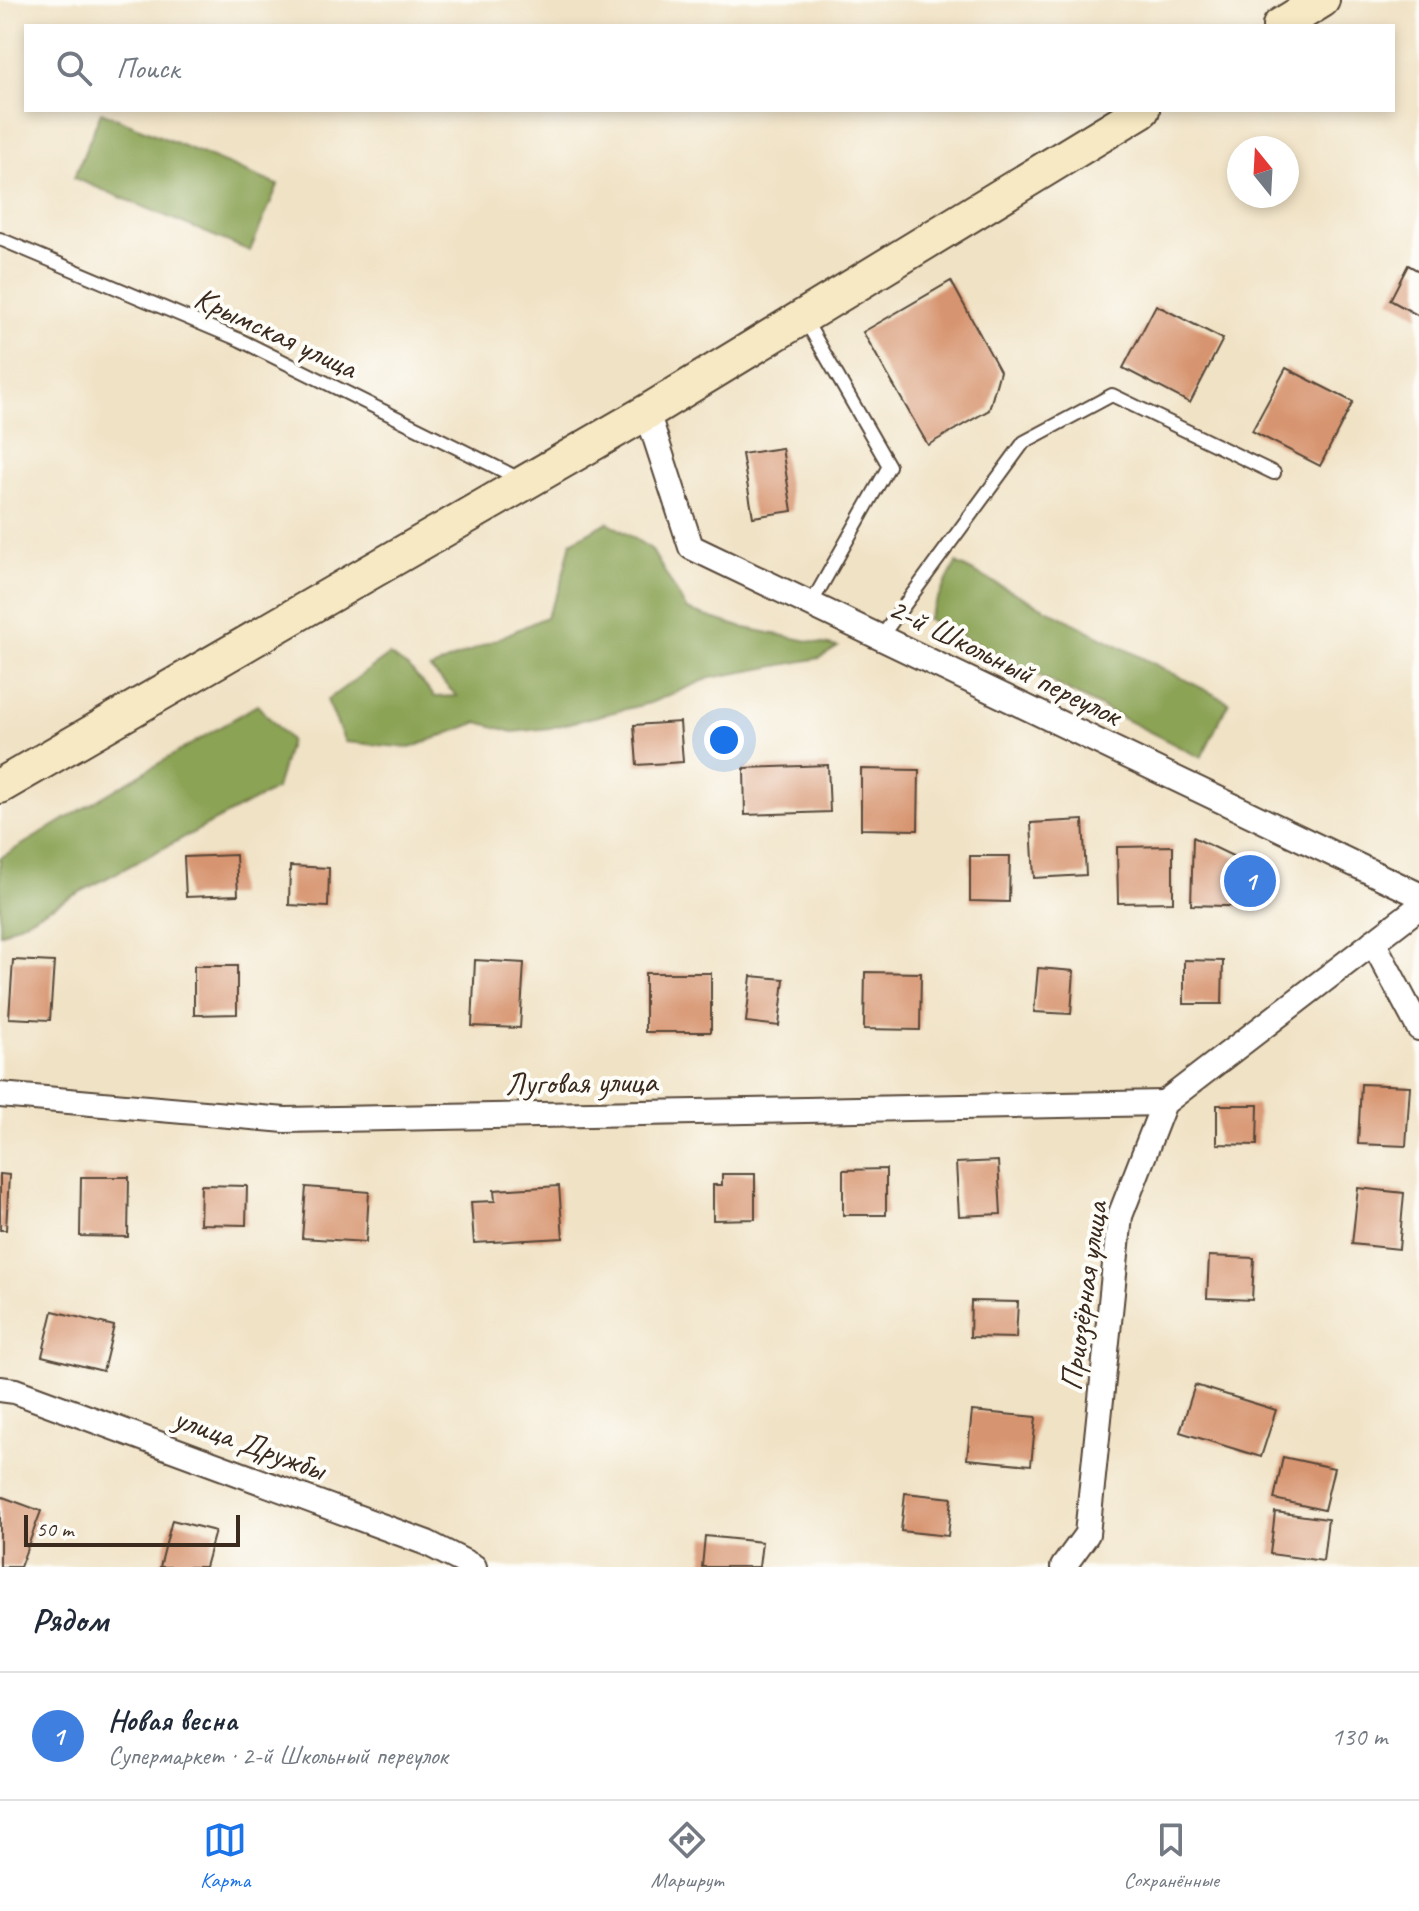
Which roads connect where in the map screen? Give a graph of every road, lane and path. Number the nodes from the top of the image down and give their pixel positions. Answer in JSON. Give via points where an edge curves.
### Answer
{"nodes":[{"id":1,"x":1322,"y":0,"type":"edge"},
{"id":2,"x":1283,"y":24,"type":"edge"},
{"id":3,"x":1139,"y":112,"type":"edge"},
{"id":4,"x":0,"y":239,"type":"edge"},
{"id":5,"x":803,"y":316,"type":"junction"},
{"id":6,"x":647,"y":412,"type":"junction"},
{"id":7,"x":1274,"y":473,"type":"dead end"},
{"id":8,"x":525,"y":481,"type":"junction"},
{"id":9,"x":811,"y":604,"type":"junction"},
{"id":10,"x":881,"y":637,"type":"junction"},
{"id":11,"x":0,"y":786,"type":"edge"},
{"id":12,"x":1419,"y":895,"type":"edge"},
{"id":13,"x":1419,"y":907,"type":"edge"},
{"id":14,"x":1373,"y":942,"type":"junction"},
{"id":15,"x":1419,"y":1028,"type":"edge"},
{"id":16,"x":0,"y":1095,"type":"edge"},
{"id":17,"x":1164,"y":1103,"type":"junction"},
{"id":18,"x":0,"y":1389,"type":"edge"},
{"id":19,"x":474,"y":1567,"type":"edge"},
{"id":20,"x":1063,"y":1567,"type":"edge"}],
"edges":[{"from":1,"to":2,"type":"main road"},
{"from":3,"to":5,"type":"main road"},
{"from":4,"to":8,"type":"lane","name":"Крымская улица","via":[[240,340]]},
{"from":5,"to":6,"type":"main road"},
{"from":5,"to":9,"type":"lane","via":[[889,466]]},
{"from":6,"to":8,"type":"main road"},
{"from":6,"to":9,"type":"street","name":"2-й Школьный переулок","via":[[691,547]]},
{"from":7,"to":10,"type":"lane","via":[[1112,395],[1024,442]]},
{"from":8,"to":11,"type":"main road"},
{"from":9,"to":10,"type":"street","name":"2-й Школьный переулок"},
{"from":10,"to":12,"type":"street","name":"2-й Школьный переулок"},
{"from":13,"to":14,"type":"street"},
{"from":14,"to":15,"type":"street"},
{"from":14,"to":17,"type":"street"},
{"from":16,"to":17,"type":"street","name":"Луговая улица","via":[[285,1120]]},
{"from":17,"to":20,"type":"street","name":"Приозёрная улица","via":[[1120,1216],[1087,1534]]},
{"from":18,"to":19,"type":"street","name":"улица Дружбы","via":[[412,1537]]}]}
